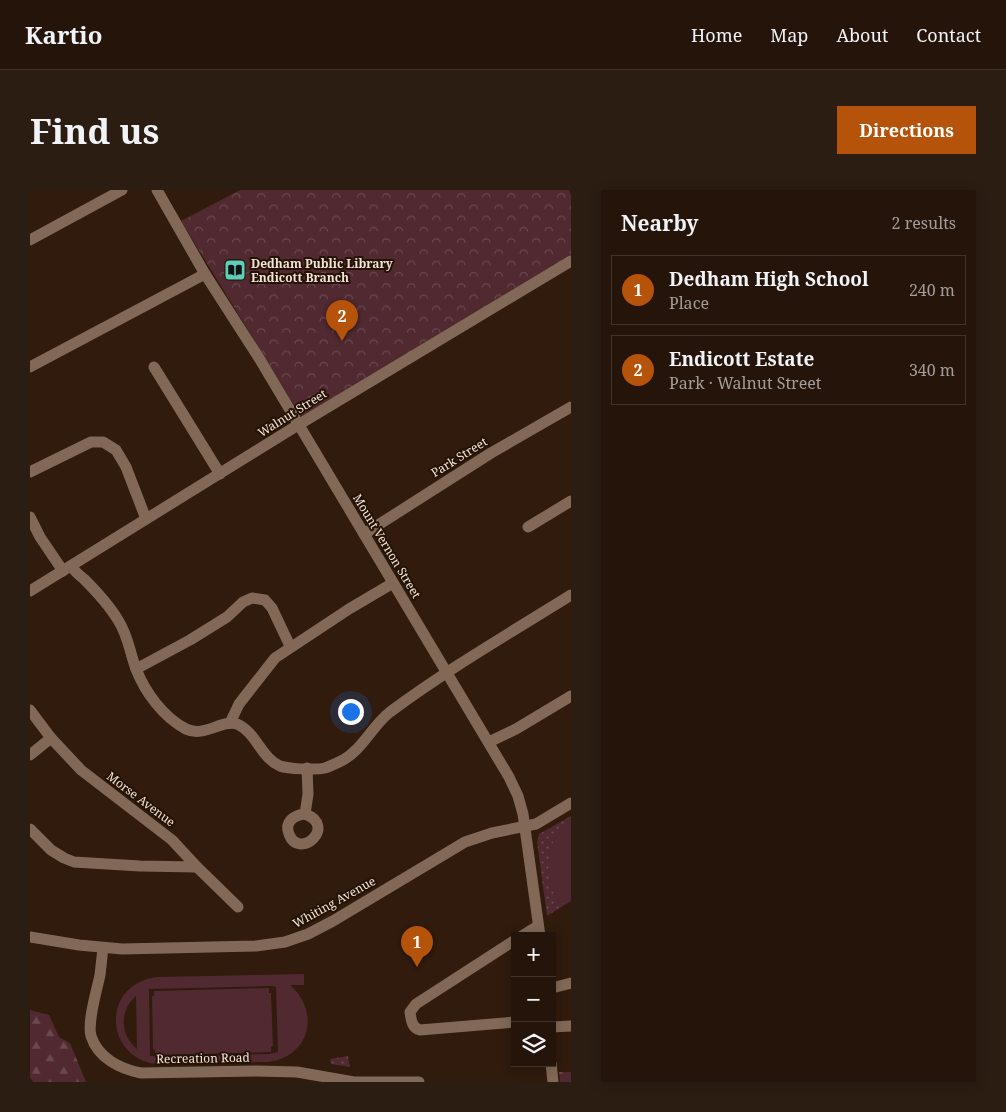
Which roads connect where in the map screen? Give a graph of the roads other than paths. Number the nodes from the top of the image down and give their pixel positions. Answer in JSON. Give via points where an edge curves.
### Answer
{"nodes":[{"id":1,"x":122,"y":190,"type":"edge"},
{"id":2,"x":157,"y":190,"type":"edge"},
{"id":3,"x":30,"y":240,"type":"edge"},
{"id":4,"x":571,"y":261,"type":"edge"},
{"id":5,"x":206,"y":274,"type":"junction"},
{"id":6,"x":30,"y":367,"type":"edge"},
{"id":7,"x":154,"y":367,"type":"dead end"},
{"id":8,"x":571,"y":406,"type":"edge"},
{"id":9,"x":298,"y":425,"type":"junction"},
{"id":10,"x":30,"y":472,"type":"edge"},
{"id":11,"x":220,"y":474,"type":"junction"},
{"id":12,"x":571,"y":501,"type":"edge"},
{"id":13,"x":30,"y":518,"type":"edge"},
{"id":14,"x":146,"y":519,"type":"junction"},
{"id":15,"x":528,"y":527,"type":"dead end"},
{"id":16,"x":364,"y":534,"type":"junction"},
{"id":17,"x":67,"y":569,"type":"junction"},
{"id":18,"x":393,"y":583,"type":"junction"},
{"id":19,"x":30,"y":591,"type":"edge"},
{"id":20,"x":571,"y":595,"type":"edge"},
{"id":21,"x":290,"y":646,"type":"junction"},
{"id":22,"x":136,"y":669,"type":"junction"},
{"id":23,"x":448,"y":672,"type":"junction"},
{"id":24,"x":571,"y":696,"type":"edge"},
{"id":25,"x":30,"y":710,"type":"edge"},
{"id":26,"x":230,"y":723,"type":"junction"},
{"id":27,"x":51,"y":738,"type":"junction"},
{"id":28,"x":489,"y":742,"type":"junction"},
{"id":29,"x":30,"y":755,"type":"edge"},
{"id":30,"x":307,"y":768,"type":"junction"},
{"id":31,"x":571,"y":803,"type":"edge"},
{"id":32,"x":305,"y":814,"type":"dead end"},
{"id":33,"x":525,"y":827,"type":"junction"},
{"id":34,"x":30,"y":829,"type":"edge"},
{"id":35,"x":198,"y":868,"type":"junction"},
{"id":36,"x":238,"y":907,"type":"dead end"},
{"id":37,"x":539,"y":931,"type":"edge"},
{"id":38,"x":30,"y":937,"type":"edge"},
{"id":39,"x":511,"y":943,"type":"edge"},
{"id":40,"x":102,"y":948,"type":"junction"},
{"id":41,"x":571,"y":983,"type":"edge"},
{"id":42,"x":556,"y":987,"type":"edge"},
{"id":43,"x":511,"y":1022,"type":"edge"},
{"id":44,"x":571,"y":1026,"type":"edge"},
{"id":45,"x":556,"y":1027,"type":"edge"},
{"id":46,"x":419,"y":1082,"type":"edge"}],
"edges":[{"from":1,"to":3,"type":"street"},
{"from":2,"to":5,"type":"street","name":"Mount Vernon Street"},
{"from":4,"to":9,"type":"street","name":"Walnut Street"},
{"from":5,"to":6,"type":"street"},
{"from":5,"to":9,"type":"street","name":"Mount Vernon Street"},
{"from":7,"to":11,"type":"street"},
{"from":8,"to":16,"type":"street","name":"Park Street"},
{"from":9,"to":11,"type":"street","name":"Walnut Street"},
{"from":9,"to":16,"type":"street","name":"Mount Vernon Street"},
{"from":10,"to":14,"type":"street","via":[[91,442],[103,442],[116,450],[126,467]]},
{"from":11,"to":14,"type":"street","name":"Walnut Street"},
{"from":12,"to":15,"type":"street"},
{"from":13,"to":17,"type":"street","via":[[40,537]]},
{"from":14,"to":17,"type":"street","name":"Walnut Street"},
{"from":16,"to":18,"type":"street","name":"Mount Vernon Street"},
{"from":17,"to":19,"type":"street","name":"Walnut Street"},
{"from":17,"to":22,"type":"street","via":[[83,578],[120,621]]},
{"from":18,"to":21,"type":"street"},
{"from":18,"to":23,"type":"street","name":"Mount Vernon Street"},
{"from":20,"to":23,"type":"street"},
{"from":21,"to":22,"type":"street","via":[[272,608],[265,600],[252,598],[190,640]]},
{"from":21,"to":26,"type":"street","via":[[263,671],[239,704]]},
{"from":22,"to":26,"type":"street","via":[[146,691],[163,711],[188,730],[209,730]]},
{"from":23,"to":28,"type":"street","name":"Mount Vernon Street"},
{"from":23,"to":30,"type":"street","via":[[388,714],[343,760],[324,768]]},
{"from":24,"to":28,"type":"street"},
{"from":25,"to":27,"type":"street","name":"Morse Avenue"},
{"from":26,"to":30,"type":"street","via":[[238,725],[271,760],[281,766]]},
{"from":27,"to":29,"type":"street"},
{"from":27,"to":35,"type":"street","name":"Morse Avenue","via":[[81,770],[172,840]]},
{"from":28,"to":33,"type":"street","name":"Mount Vernon Street","via":[[516,792]]},
{"from":30,"to":32,"type":"street"},
{"from":31,"to":33,"type":"street","name":"Whiting Avenue"},
{"from":33,"to":37,"type":"street","name":"Mount Vernon Street"},
{"from":33,"to":40,"type":"street","name":"Whiting Avenue","via":[[478,837],[460,845],[333,921],[296,939],[256,946]]},
{"from":34,"to":35,"type":"street","via":[[51,850],[74,862]]},
{"from":35,"to":36,"type":"street","name":"Morse Avenue"},
{"from":38,"to":40,"type":"street","name":"Whiting Avenue"},
{"from":39,"to":43,"type":"street","via":[[416,1004],[410,1012],[415,1027],[420,1030]]},
{"from":40,"to":46,"type":"street","name":"Recreation Road","via":[[90,1023],[91,1036],[110,1061],[126,1070],[141,1073],[298,1072],[354,1082]]},
{"from":41,"to":42,"type":"street"},
{"from":44,"to":45,"type":"street"}]}
